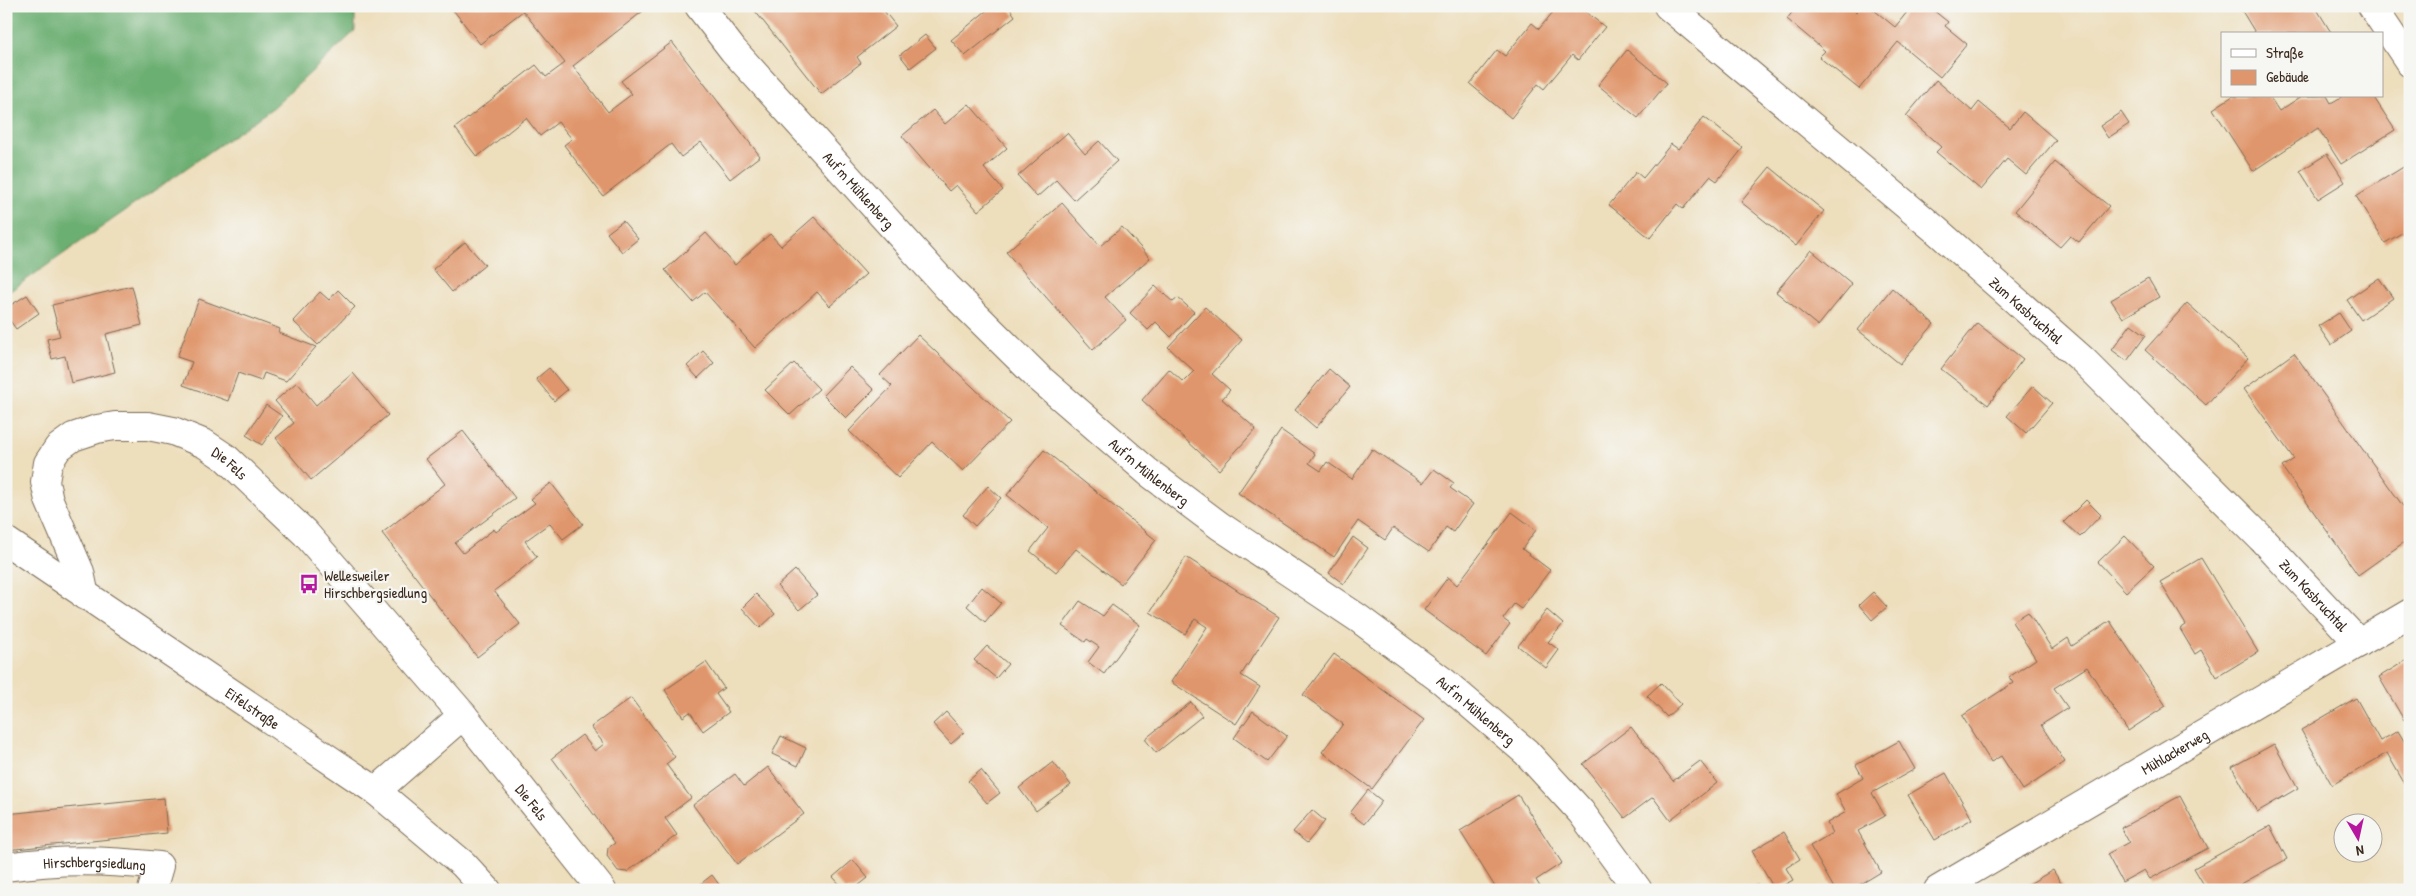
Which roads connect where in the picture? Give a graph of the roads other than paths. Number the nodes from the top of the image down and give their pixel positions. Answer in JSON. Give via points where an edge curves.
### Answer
{"nodes":[{"id":1,"x":698,"y":6,"type":"edge"},
{"id":2,"x":1668,"y":6,"type":"edge"},
{"id":3,"x":2372,"y":6,"type":"edge"},
{"id":4,"x":2410,"y":63,"type":"edge"},
{"id":5,"x":6,"y":541,"type":"edge"},
{"id":6,"x":85,"y":596,"type":"junction"},
{"id":7,"x":2410,"y":613,"type":"edge"},
{"id":8,"x":2358,"y":643,"type":"junction"},
{"id":9,"x":463,"y":715,"type":"junction"},
{"id":10,"x":376,"y":791,"type":"junction"},
{"id":11,"x":6,"y":867,"type":"edge"},
{"id":12,"x":152,"y":890,"type":"edge"},
{"id":13,"x":487,"y":890,"type":"edge"},
{"id":14,"x":602,"y":890,"type":"edge"},
{"id":15,"x":1638,"y":890,"type":"edge"},
{"id":16,"x":1938,"y":890,"type":"edge"}],
"edges":[{"from":1,"to":15,"type":"street","name":"Auf'm Mühlenberg","via":[[733,50],[947,287],[1038,376],[1148,472],[1220,526],[1358,618],[1444,682],[1526,752],[1581,812]]},
{"from":2,"to":8,"type":"street","name":"Zum Kasbruchtal","via":[[1936,230],[2083,360],[2262,538]]},
{"from":3,"to":4,"type":"street"},
{"from":5,"to":6,"type":"street","name":"Eifelstraße"},
{"from":6,"to":9,"type":"street","name":"Die Fels","via":[[80,572],[49,500],[45,482],[48,463],[58,448],[73,437],[97,429],[148,426],[173,431],[226,458],[305,533]]},
{"from":6,"to":10,"type":"street","name":"Eifelstraße"},
{"from":7,"to":8,"type":"street","name":"Mühlackerweg"},
{"from":8,"to":16,"type":"street","name":"Mühlackerweg"},
{"from":9,"to":10,"type":"street"},
{"from":9,"to":14,"type":"street","name":"Die Fels"},
{"from":10,"to":13,"type":"street","name":"Eifelstraße","via":[[464,864]]},
{"from":11,"to":12,"type":"street","name":"Hirschbergsiedlung","via":[[50,861],[116,861],[159,866]]}]}
